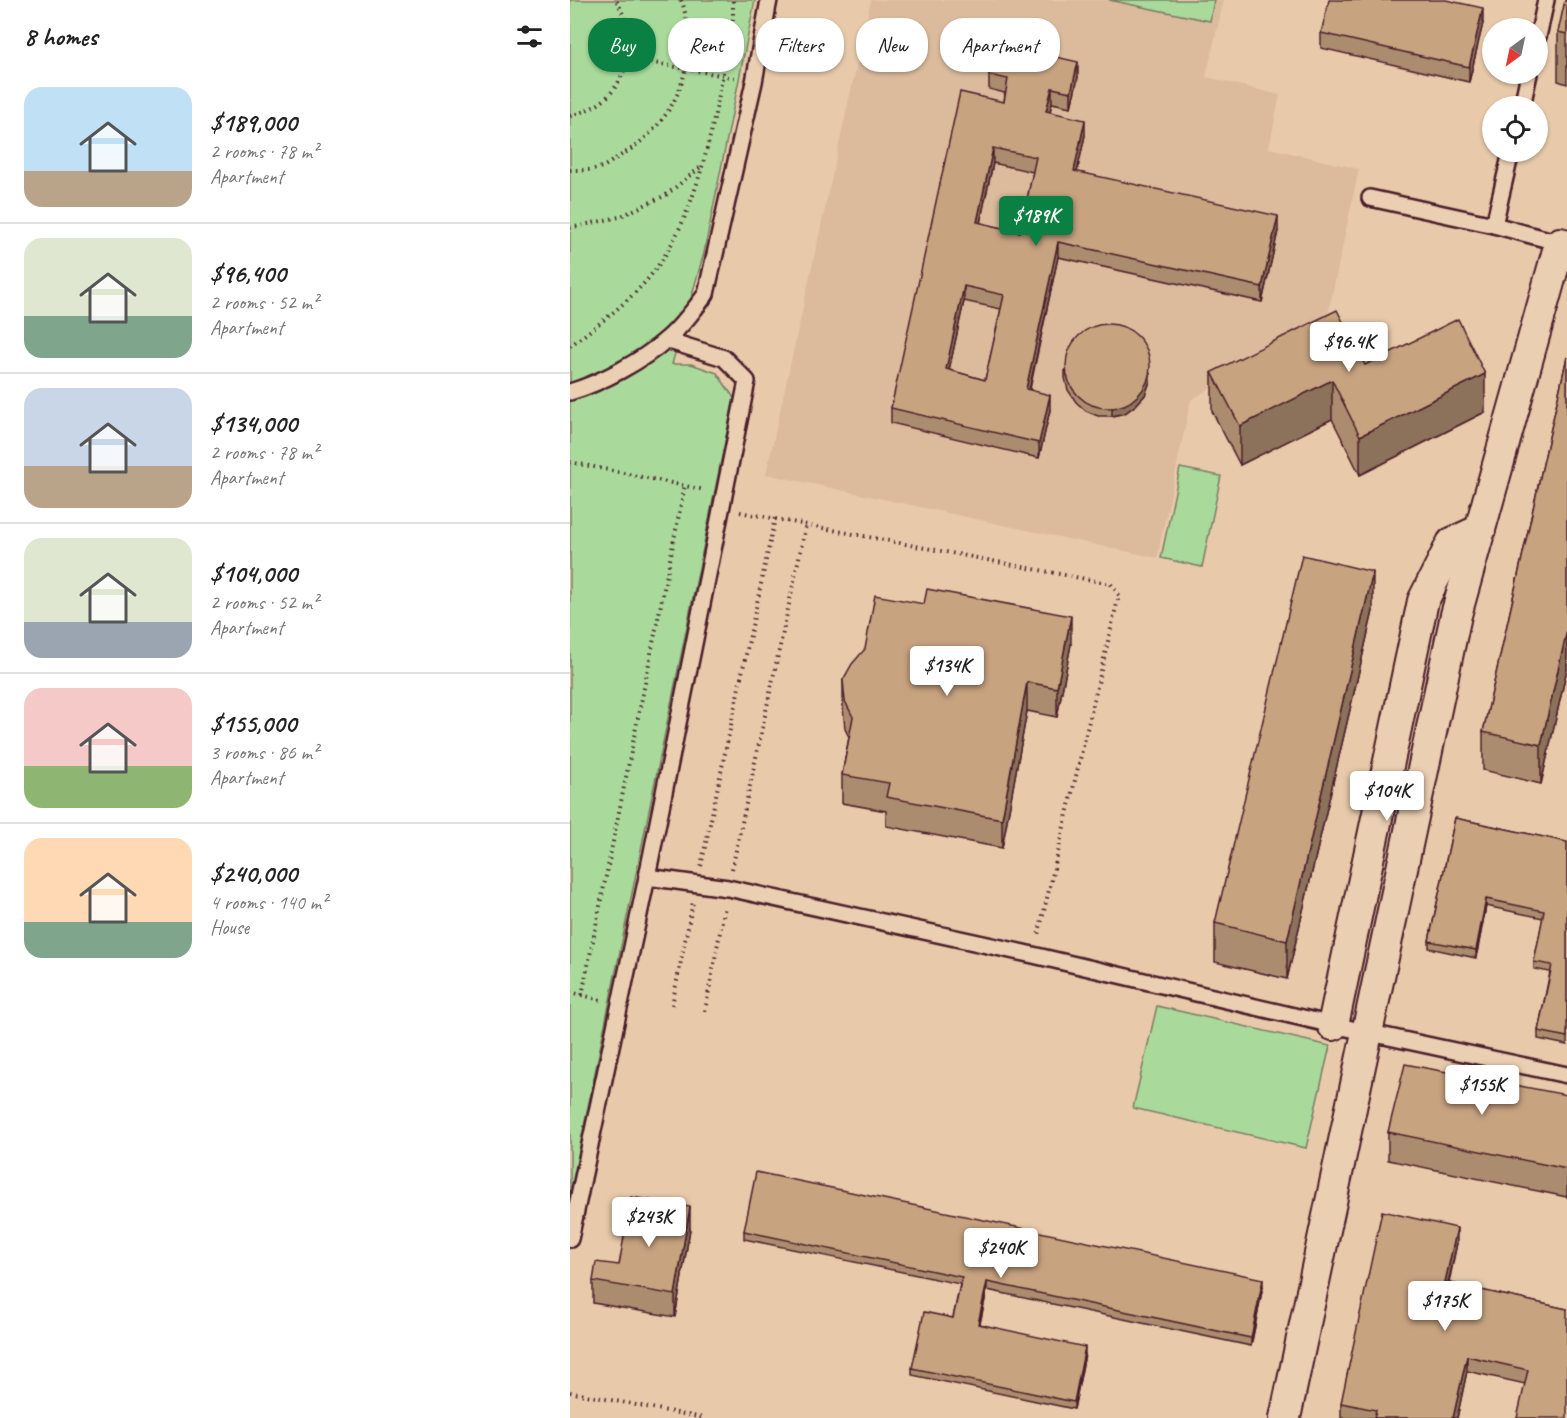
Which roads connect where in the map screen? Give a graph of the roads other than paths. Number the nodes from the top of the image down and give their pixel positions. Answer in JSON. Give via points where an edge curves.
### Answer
{"nodes":[{"id":1,"x":769,"y":0,"type":"edge"},
{"id":2,"x":1546,"y":0,"type":"edge"},
{"id":3,"x":1542,"y":18,"type":"edge"},
{"id":4,"x":1509,"y":162,"type":"edge"},
{"id":5,"x":1370,"y":198,"type":"dead end"},
{"id":6,"x":1494,"y":225,"type":"junction"},
{"id":7,"x":1564,"y":244,"type":"edge"},
{"id":8,"x":666,"y":340,"type":"junction"},
{"id":9,"x":570,"y":392,"type":"edge"},
{"id":10,"x":1480,"y":530,"type":"junction"},
{"id":11,"x":647,"y":877,"type":"junction"},
{"id":12,"x":1333,"y":1025,"type":"junction"},
{"id":13,"x":1366,"y":1032,"type":"junction"},
{"id":14,"x":1567,"y":1075,"type":"edge"},
{"id":15,"x":570,"y":1239,"type":"edge"},
{"id":16,"x":1285,"y":1418,"type":"edge"}],
"edges":[{"from":1,"to":8,"type":"lane","via":[[706,294]]},
{"from":2,"to":3,"type":"lane"},
{"from":4,"to":6,"type":"lane"},
{"from":5,"to":6,"type":"lane"},
{"from":6,"to":7,"type":"lane"},
{"from":7,"to":10,"type":"street"},
{"from":8,"to":9,"type":"lane","via":[[631,364]]},
{"from":8,"to":11,"type":"lane","via":[[724,358],[747,381]]},
{"from":10,"to":12,"type":"street","via":[[1452,543],[1423,601]]},
{"from":10,"to":13,"type":"street","via":[[1456,615]]},
{"from":11,"to":12,"type":"lane","via":[[728,888]]},
{"from":11,"to":15,"type":"lane"},
{"from":12,"to":13,"type":"lane"},
{"from":13,"to":14,"type":"lane"},
{"from":13,"to":16,"type":"street"}]}
